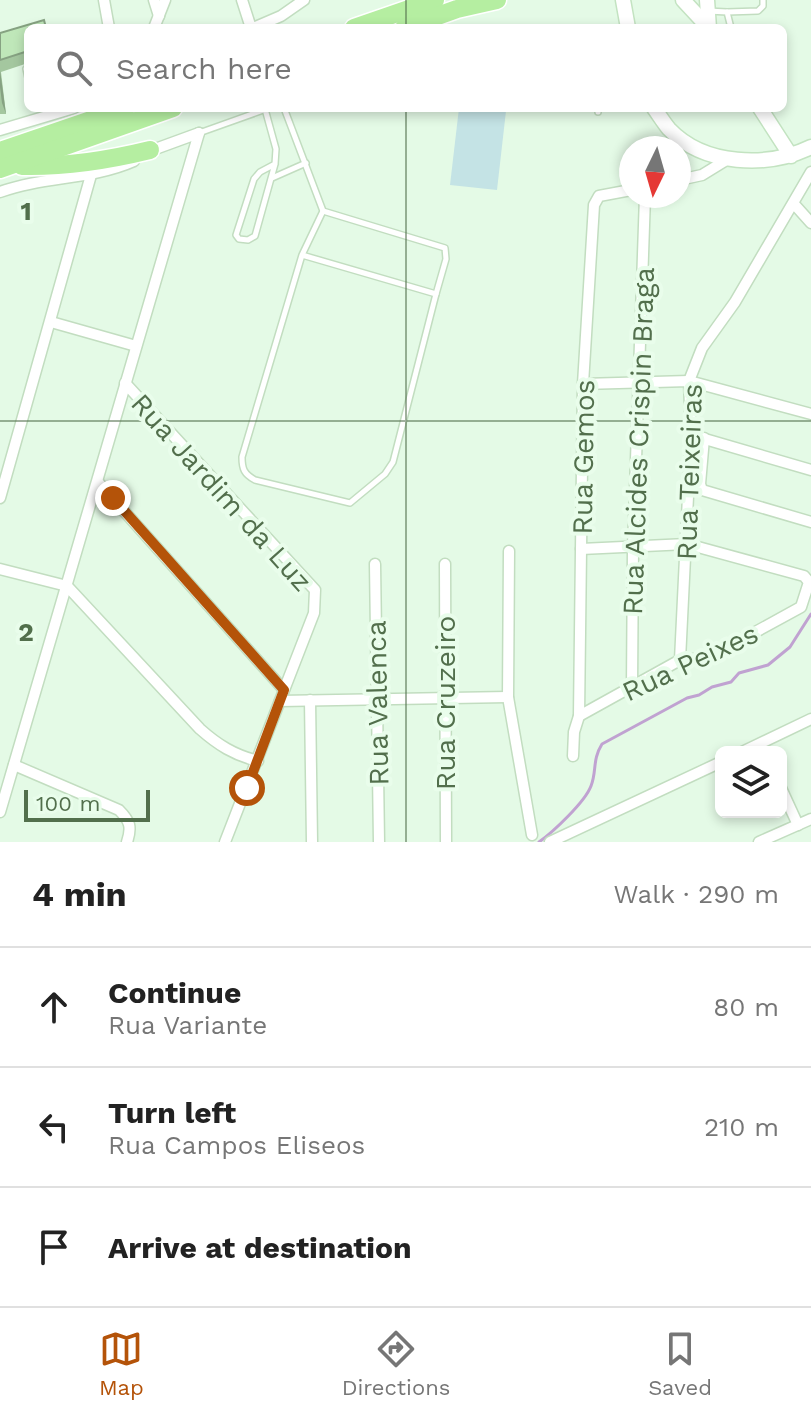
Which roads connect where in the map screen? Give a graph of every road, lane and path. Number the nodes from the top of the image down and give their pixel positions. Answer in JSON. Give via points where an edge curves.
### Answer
{"nodes":[{"id":1,"x":104,"y":0,"type":"edge"},
{"id":2,"x":154,"y":0,"type":"edge"},
{"id":3,"x":165,"y":0,"type":"edge"},
{"id":4,"x":242,"y":0,"type":"edge"},
{"id":5,"x":304,"y":0,"type":"edge"},
{"id":6,"x":435,"y":0,"type":"edge"},
{"id":7,"x":497,"y":0,"type":"edge"},
{"id":8,"x":683,"y":0,"type":"edge"},
{"id":9,"x":763,"y":0,"type":"edge"},
{"id":10,"x":623,"y":1,"type":"edge"},
{"id":11,"x":707,"y":5,"type":"edge"},
{"id":12,"x":457,"y":9,"type":"junction"},
{"id":13,"x":727,"y":12,"type":"junction"},
{"id":14,"x":159,"y":16,"type":"junction"},
{"id":15,"x":108,"y":24,"type":"edge"},
{"id":16,"x":156,"y":24,"type":"edge"},
{"id":17,"x":251,"y":24,"type":"edge"},
{"id":18,"x":262,"y":24,"type":"edge"},
{"id":19,"x":366,"y":24,"type":"edge"},
{"id":20,"x":415,"y":24,"type":"edge"},
{"id":21,"x":431,"y":24,"type":"edge"},
{"id":22,"x":627,"y":24,"type":"edge"},
{"id":23,"x":705,"y":24,"type":"edge"},
{"id":24,"x":730,"y":24,"type":"edge"},
{"id":25,"x":89,"y":112,"type":"edge"},
{"id":26,"x":116,"y":112,"type":"edge"},
{"id":27,"x":160,"y":112,"type":"edge"},
{"id":28,"x":258,"y":112,"type":"edge"},
{"id":29,"x":268,"y":112,"type":"edge"},
{"id":30,"x":286,"y":112,"type":"edge"},
{"id":31,"x":657,"y":112,"type":"edge"},
{"id":32,"x":763,"y":112,"type":"edge"},
{"id":33,"x":37,"y":113,"type":"edge"},
{"id":34,"x":0,"y":130,"type":"edge"},
{"id":35,"x":199,"y":133,"type":"junction"},
{"id":36,"x":811,"y":147,"type":"edge"},
{"id":37,"x":150,"y":150,"type":"junction"},
{"id":38,"x":708,"y":152,"type":"junction"},
{"id":39,"x":791,"y":156,"type":"junction"},
{"id":40,"x":2,"y":159,"type":"edge"},
{"id":41,"x":728,"y":159,"type":"junction"},
{"id":42,"x":306,"y":163,"type":"junction"},
{"id":43,"x":275,"y":164,"type":"junction"},
{"id":44,"x":811,"y":172,"type":"edge"},
{"id":45,"x":91,"y":175,"type":"junction"},
{"id":46,"x":702,"y":175,"type":"junction"},
{"id":47,"x":691,"y":177,"type":"edge"},
{"id":48,"x":271,"y":178,"type":"junction"},
{"id":49,"x":0,"y":192,"type":"edge"},
{"id":50,"x":619,"y":193,"type":"edge"},
{"id":51,"x":794,"y":204,"type":"junction"},
{"id":52,"x":645,"y":208,"type":"edge"},
{"id":53,"x":323,"y":211,"type":"junction"},
{"id":54,"x":811,"y":223,"type":"edge"},
{"id":55,"x":302,"y":255,"type":"junction"},
{"id":56,"x":436,"y":294,"type":"junction"},
{"id":57,"x":51,"y":322,"type":"junction"},
{"id":58,"x":136,"y":346,"type":"junction"},
{"id":59,"x":689,"y":381,"type":"junction"},
{"id":60,"x":640,"y":382,"type":"junction"},
{"id":61,"x":125,"y":383,"type":"junction"},
{"id":62,"x":583,"y":384,"type":"junction"},
{"id":63,"x":811,"y":414,"type":"edge"},
{"id":64,"x":691,"y":435,"type":"junction"},
{"id":65,"x":704,"y":438,"type":"junction"},
{"id":66,"x":811,"y":470,"type":"edge"},
{"id":67,"x":98,"y":482,"type":"junction"},
{"id":68,"x":0,"y":498,"type":"edge"},
{"id":69,"x":811,"y":522,"type":"edge"},
{"id":70,"x":687,"y":544,"type":"junction"},
{"id":71,"x":633,"y":548,"type":"junction"},
{"id":72,"x":581,"y":549,"type":"junction"},
{"id":73,"x":509,"y":551,"type":"dead end"},
{"id":74,"x":375,"y":564,"type":"dead end"},
{"id":75,"x":445,"y":564,"type":"dead end"},
{"id":76,"x":0,"y":569,"type":"edge"},
{"id":77,"x":67,"y":586,"type":"junction"},
{"id":78,"x":680,"y":660,"type":"junction"},
{"id":79,"x":632,"y":687,"type":"junction"},
{"id":80,"x":282,"y":695,"type":"junction"},
{"id":81,"x":508,"y":697,"type":"junction"},
{"id":82,"x":445,"y":698,"type":"junction"},
{"id":83,"x":376,"y":699,"type":"junction"},
{"id":84,"x":310,"y":700,"type":"junction"},
{"id":85,"x":579,"y":716,"type":"junction"},
{"id":86,"x":811,"y":719,"type":"edge"},
{"id":87,"x":766,"y":746,"type":"edge"},
{"id":88,"x":573,"y":756,"type":"dead end"},
{"id":89,"x":258,"y":761,"type":"junction"},
{"id":90,"x":14,"y":765,"type":"junction"},
{"id":91,"x":715,"y":765,"type":"edge"},
{"id":92,"x":787,"y":801,"type":"edge"},
{"id":93,"x":0,"y":812,"type":"edge"},
{"id":94,"x":811,"y":819,"type":"edge"},
{"id":95,"x":798,"y":825,"type":"junction"},
{"id":96,"x":532,"y":835,"type":"dead end"},
{"id":97,"x":127,"y":842,"type":"edge"},
{"id":98,"x":225,"y":842,"type":"edge"},
{"id":99,"x":312,"y":842,"type":"edge"},
{"id":100,"x":379,"y":842,"type":"edge"},
{"id":101,"x":446,"y":842,"type":"edge"},
{"id":102,"x":550,"y":842,"type":"edge"},
{"id":103,"x":759,"y":842,"type":"edge"}],
"edges":[{"from":1,"to":15,"type":"street"},
{"from":2,"to":14,"type":"street"},
{"from":3,"to":14,"type":"street"},
{"from":4,"to":17,"type":"street"},
{"from":5,"to":18,"type":"street"},
{"from":6,"to":19,"type":"highway"},
{"from":7,"to":12,"type":"highway"},
{"from":8,"to":23,"type":"main road"},
{"from":9,"to":13,"type":"lane","via":[[758,11]]},
{"from":10,"to":22,"type":"main road"},
{"from":11,"to":13,"type":"lane"},
{"from":12,"to":20,"type":"highway"},
{"from":12,"to":21,"type":"highway"},
{"from":13,"to":24,"type":"lane"},
{"from":14,"to":16,"type":"street"},
{"from":25,"to":40,"type":"highway","via":[[31,134]]},
{"from":26,"to":40,"type":"highway"},
{"from":27,"to":40,"type":"highway"},
{"from":28,"to":35,"type":"lane"},
{"from":29,"to":43,"type":"lane"},
{"from":30,"to":42,"type":"lane"},
{"from":31,"to":38,"type":"main road","via":[[670,130]]},
{"from":32,"to":39,"type":"main road"},
{"from":33,"to":34,"type":"street"},
{"from":35,"to":37,"type":"street"},
{"from":35,"to":58,"type":"street"},
{"from":36,"to":39,"type":"main road"},
{"from":37,"to":40,"type":"highway","via":[[47,166]]},
{"from":37,"to":45,"type":"street"},
{"from":38,"to":41,"type":"main road"},
{"from":38,"to":46,"type":"street"},
{"from":39,"to":41,"type":"main road"},
{"from":41,"to":46,"type":"street"},
{"from":42,"to":48,"type":"lane"},
{"from":42,"to":53,"type":"lane"},
{"from":43,"to":48,"type":"lane"},
{"from":43,"to":48,"type":"lane","via":[[254,179],[239,239],[255,236]]},
{"from":44,"to":51,"type":"street","name":"Rua Teixeiras"},
{"from":45,"to":49,"type":"street","via":[[35,181]]},
{"from":45,"to":57,"type":"street"},
{"from":46,"to":47,"type":"street"},
{"from":50,"to":62,"type":"street","name":"Rua Gemos","via":[[595,199]]},
{"from":51,"to":54,"type":"street"},
{"from":51,"to":59,"type":"street","name":"Rua Teixeiras","via":[[702,348]]},
{"from":52,"to":60,"type":"street","name":"Rua Alcides Crispin Braga"},
{"from":53,"to":55,"type":"lane"},
{"from":53,"to":56,"type":"lane","via":[[445,248]]},
{"from":55,"to":56,"type":"lane"},
{"from":55,"to":56,"type":"lane","via":[[242,457],[245,474],[255,480],[350,503],[385,474],[393,462]]},
{"from":57,"to":58,"type":"street"},
{"from":57,"to":68,"type":"street"},
{"from":58,"to":61,"type":"street"},
{"from":59,"to":60,"type":"street"},
{"from":59,"to":63,"type":"street"},
{"from":59,"to":64,"type":"street","name":"Rua Teixeiras"},
{"from":60,"to":62,"type":"street"},
{"from":60,"to":71,"type":"street","name":"Rua Alcides Crispin Braga"},
{"from":61,"to":67,"type":"street"},
{"from":61,"to":80,"type":"street","name":"Rua Jardim da Luz","via":[[315,590],[317,601]]},
{"from":62,"to":72,"type":"street","name":"Rua Gemos"},
{"from":64,"to":65,"type":"street"},
{"from":64,"to":70,"type":"street","name":"Rua Teixeiras"},
{"from":65,"to":66,"type":"street"},
{"from":65,"to":69,"type":"street","via":[[702,490]]},
{"from":67,"to":77,"type":"street"},
{"from":67,"to":80,"type":"street"},
{"from":70,"to":71,"type":"street"},
{"from":70,"to":78,"type":"street","name":"Rua Teixeiras"},
{"from":70,"to":78,"type":"street","name":"Rua Peixes","via":[[804,576],[809,582],[801,607],[708,658]]},
{"from":71,"to":72,"type":"street"},
{"from":71,"to":79,"type":"street","name":"Rua Alcides Crispin Braga"},
{"from":72,"to":85,"type":"street","name":"Rua Gemos"},
{"from":73,"to":81,"type":"street"},
{"from":74,"to":83,"type":"street","name":"Rua Valenca"},
{"from":75,"to":82,"type":"street","name":"Rua Cruzeiro"},
{"from":76,"to":77,"type":"street"},
{"from":77,"to":89,"type":"street","via":[[200,729],[220,747]]},
{"from":77,"to":90,"type":"street"},
{"from":78,"to":79,"type":"street","name":"Rua Peixes"},
{"from":79,"to":85,"type":"street","name":"Rua Peixes"},
{"from":80,"to":84,"type":"street"},
{"from":80,"to":89,"type":"street"},
{"from":81,"to":82,"type":"street"},
{"from":81,"to":96,"type":"street"},
{"from":82,"to":83,"type":"street"},
{"from":82,"to":101,"type":"street","name":"Rua Cruzeiro"},
{"from":83,"to":84,"type":"street"},
{"from":83,"to":100,"type":"street","name":"Rua Valenca"},
{"from":84,"to":99,"type":"street"},
{"from":85,"to":88,"type":"street","name":"Rua Gemos"},
{"from":86,"to":87,"type":"street"},
{"from":89,"to":98,"type":"street"},
{"from":90,"to":93,"type":"street"},
{"from":90,"to":97,"type":"street","via":[[119,810],[130,827]]},
{"from":91,"to":102,"type":"street"},
{"from":92,"to":95,"type":"street"},
{"from":94,"to":95,"type":"street"},
{"from":95,"to":103,"type":"street"}]}
